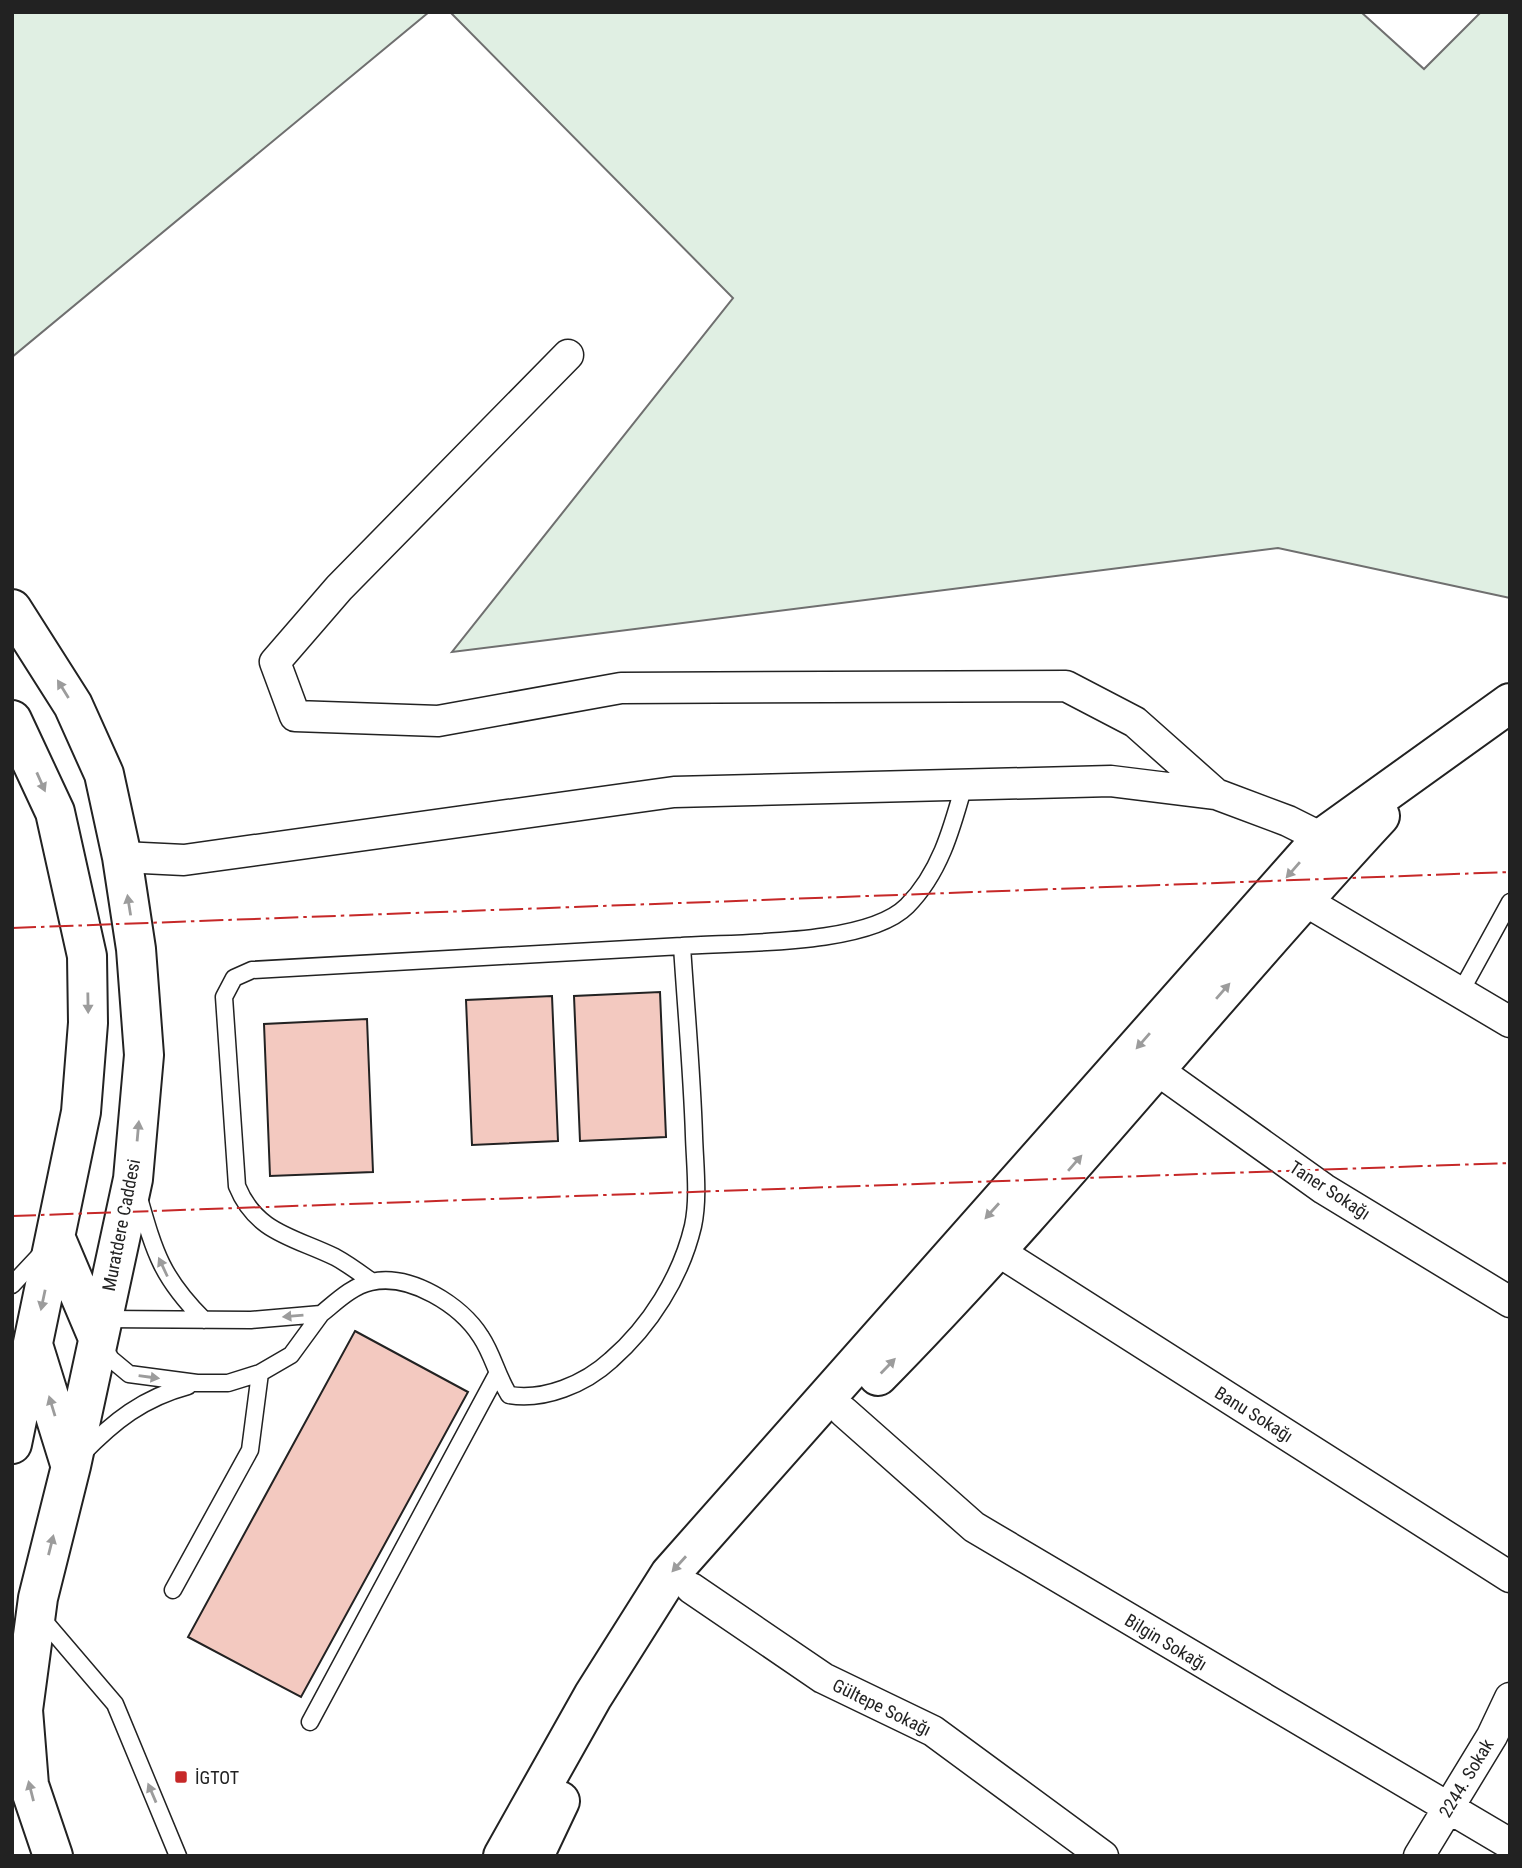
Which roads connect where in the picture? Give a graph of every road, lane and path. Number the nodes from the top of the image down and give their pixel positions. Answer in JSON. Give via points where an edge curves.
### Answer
{"nodes":[{"id":1,"x":568,"y":355,"type":"dead end"},
{"id":2,"x":12,"y":609,"type":"edge"},
{"id":3,"x":1510,"y":703,"type":"edge"},
{"id":4,"x":12,"y":720,"type":"edge"},
{"id":5,"x":964,"y":785,"type":"junction"},
{"id":6,"x":1216,"y":794,"type":"junction"},
{"id":7,"x":1335,"y":844,"type":"junction"},
{"id":8,"x":122,"y":857,"type":"junction"},
{"id":9,"x":1302,"y":900,"type":"junction"},
{"id":10,"x":1510,"y":902,"type":"edge"},
{"id":11,"x":682,"y":946,"type":"junction"},
{"id":12,"x":1460,"y":993,"type":"junction"},
{"id":13,"x":1510,"y":1022,"type":"edge"},
{"id":14,"x":1156,"y":1069,"type":"junction"},
{"id":15,"x":133,"y":1179,"type":"junction"},
{"id":16,"x":56,"y":1239,"type":"junction"},
{"id":17,"x":998,"y":1251,"type":"junction"},
{"id":18,"x":372,"y":1282,"type":"junction"},
{"id":19,"x":12,"y":1285,"type":"edge"},
{"id":20,"x":1510,"y":1302,"type":"edge"},
{"id":21,"x":321,"y":1314,"type":"junction"},
{"id":22,"x":204,"y":1320,"type":"junction"},
{"id":23,"x":100,"y":1329,"type":"junction"},
{"id":24,"x":21,"y":1358,"type":"edge"},
{"id":25,"x":260,"y":1373,"type":"junction"},
{"id":26,"x":496,"y":1376,"type":"junction"},
{"id":27,"x":197,"y":1384,"type":"junction"},
{"id":28,"x":844,"y":1412,"type":"junction"},
{"id":29,"x":12,"y":1444,"type":"edge"},
{"id":30,"x":71,"y":1466,"type":"junction"},
{"id":31,"x":1510,"y":1577,"type":"edge"},
{"id":32,"x":691,"y":1588,"type":"junction"},
{"id":33,"x":173,"y":1590,"type":"dead end"},
{"id":34,"x":36,"y":1612,"type":"junction"},
{"id":35,"x":1510,"y":1698,"type":"edge"},
{"id":36,"x":310,"y":1722,"type":"dead end"},
{"id":37,"x":1447,"y":1810,"type":"junction"},
{"id":38,"x":1510,"y":1844,"type":"edge"},
{"id":39,"x":53,"y":1856,"type":"edge"},
{"id":40,"x":178,"y":1856,"type":"edge"},
{"id":41,"x":503,"y":1856,"type":"edge"},
{"id":42,"x":534,"y":1856,"type":"edge"},
{"id":43,"x":1103,"y":1856,"type":"edge"},
{"id":44,"x":1419,"y":1856,"type":"edge"}],
"edges":[{"from":1,"to":6,"type":"street","via":[[339,589],[275,662],[295,716],[438,721],[621,688],[1066,686],[1135,722]]},
{"from":8,"to":2,"type":"main road","name":"Muratdere Caddesi","one_way":true,"via":[[104,774],[73,705]]},
{"from":3,"to":7,"type":"main road","via":[[1441,751]]},
{"from":4,"to":16,"type":"main road","one_way":true,"via":[[55,812],[87,956],[88,1023],[81,1112]]},
{"from":5,"to":6,"type":"street","via":[[1111,780]]},
{"from":5,"to":8,"type":"street","via":[[674,792],[184,860]]},
{"from":5,"to":11,"type":"lane","via":[[936,867],[906,907],[866,928],[821,938]]},
{"from":6,"to":7,"type":"street"},
{"from":7,"to":9,"type":"main road"},
{"from":7,"to":41,"type":"main road","one_way":true,"via":[[670,1574],[593,1696]]},
{"from":15,"to":8,"type":"main road","name":"Muratdere Caddesi","one_way":true,"via":[[145,1055]]},
{"from":9,"to":12,"type":"street"},
{"from":14,"to":9,"type":"main road","one_way":true},
{"from":10,"to":12,"type":"lane"},
{"from":11,"to":18,"type":"lane","via":[[252,970],[234,978],[224,997],[237,1186],[244,1203],[269,1228],[337,1258]]},
{"from":11,"to":26,"type":"lane","via":[[696,1184],[693,1226],[678,1268],[633,1341],[600,1370],[528,1398],[509,1395]]},
{"from":12,"to":13,"type":"street"},
{"from":17,"to":14,"type":"main road","one_way":true},
{"from":14,"to":20,"type":"street","name":"Taner Sokağı","via":[[1324,1189]]},
{"from":22,"to":15,"type":"lane","one_way":true,"via":[[174,1290],[161,1265]]},
{"from":15,"to":23,"type":"main road","name":"Muratdere Caddesi"},
{"from":16,"to":19,"type":"lane"},
{"from":16,"to":23,"type":"main road"},
{"from":16,"to":24,"type":"main road","one_way":true},
{"from":28,"to":17,"type":"main road","one_way":true},
{"from":17,"to":31,"type":"street","name":"Banu Sokağı"},
{"from":18,"to":21,"type":"lane","via":[[348,1292]]},
{"from":18,"to":26,"type":"lane","via":[[435,1293],[458,1309],[482,1338]]},
{"from":21,"to":22,"type":"lane","one_way":true},
{"from":21,"to":25,"type":"lane","via":[[291,1355]]},
{"from":22,"to":23,"type":"lane"},
{"from":23,"to":27,"type":"lane","one_way":true,"via":[[111,1359],[129,1374]]},
{"from":23,"to":30,"type":"main road","name":"Muratdere Caddesi"},
{"from":24,"to":29,"type":"main road"},
{"from":30,"to":24,"type":"main road","one_way":true},
{"from":25,"to":27,"type":"lane","via":[[228,1383]]},
{"from":25,"to":33,"type":"lane","via":[[250,1450]]},
{"from":26,"to":36,"type":"lane"},
{"from":27,"to":30,"type":"lane","via":[[162,1393],[133,1408]]},
{"from":28,"to":32,"type":"main road"},
{"from":28,"to":37,"type":"street","name":"Bilgin Sokağı","via":[[974,1527]]},
{"from":34,"to":30,"type":"main road","name":"Muratdere Caddesi","one_way":true},
{"from":32,"to":42,"type":"main road","via":[[568,1784]]},
{"from":32,"to":43,"type":"street","name":"Gültepe Sokağı","via":[[823,1678],[933,1731]]},
{"from":39,"to":34,"type":"main road","name":"Muratdere Caddesi","one_way":true,"via":[[29,1785],[23,1710]]},
{"from":40,"to":34,"type":"lane","one_way":true,"via":[[115,1704]]},
{"from":35,"to":37,"type":"street","name":"2244. Sokak"},
{"from":37,"to":38,"type":"street","name":"Bilgin Sokağı"},
{"from":37,"to":44,"type":"street","name":"2244. Sokak"}]}
